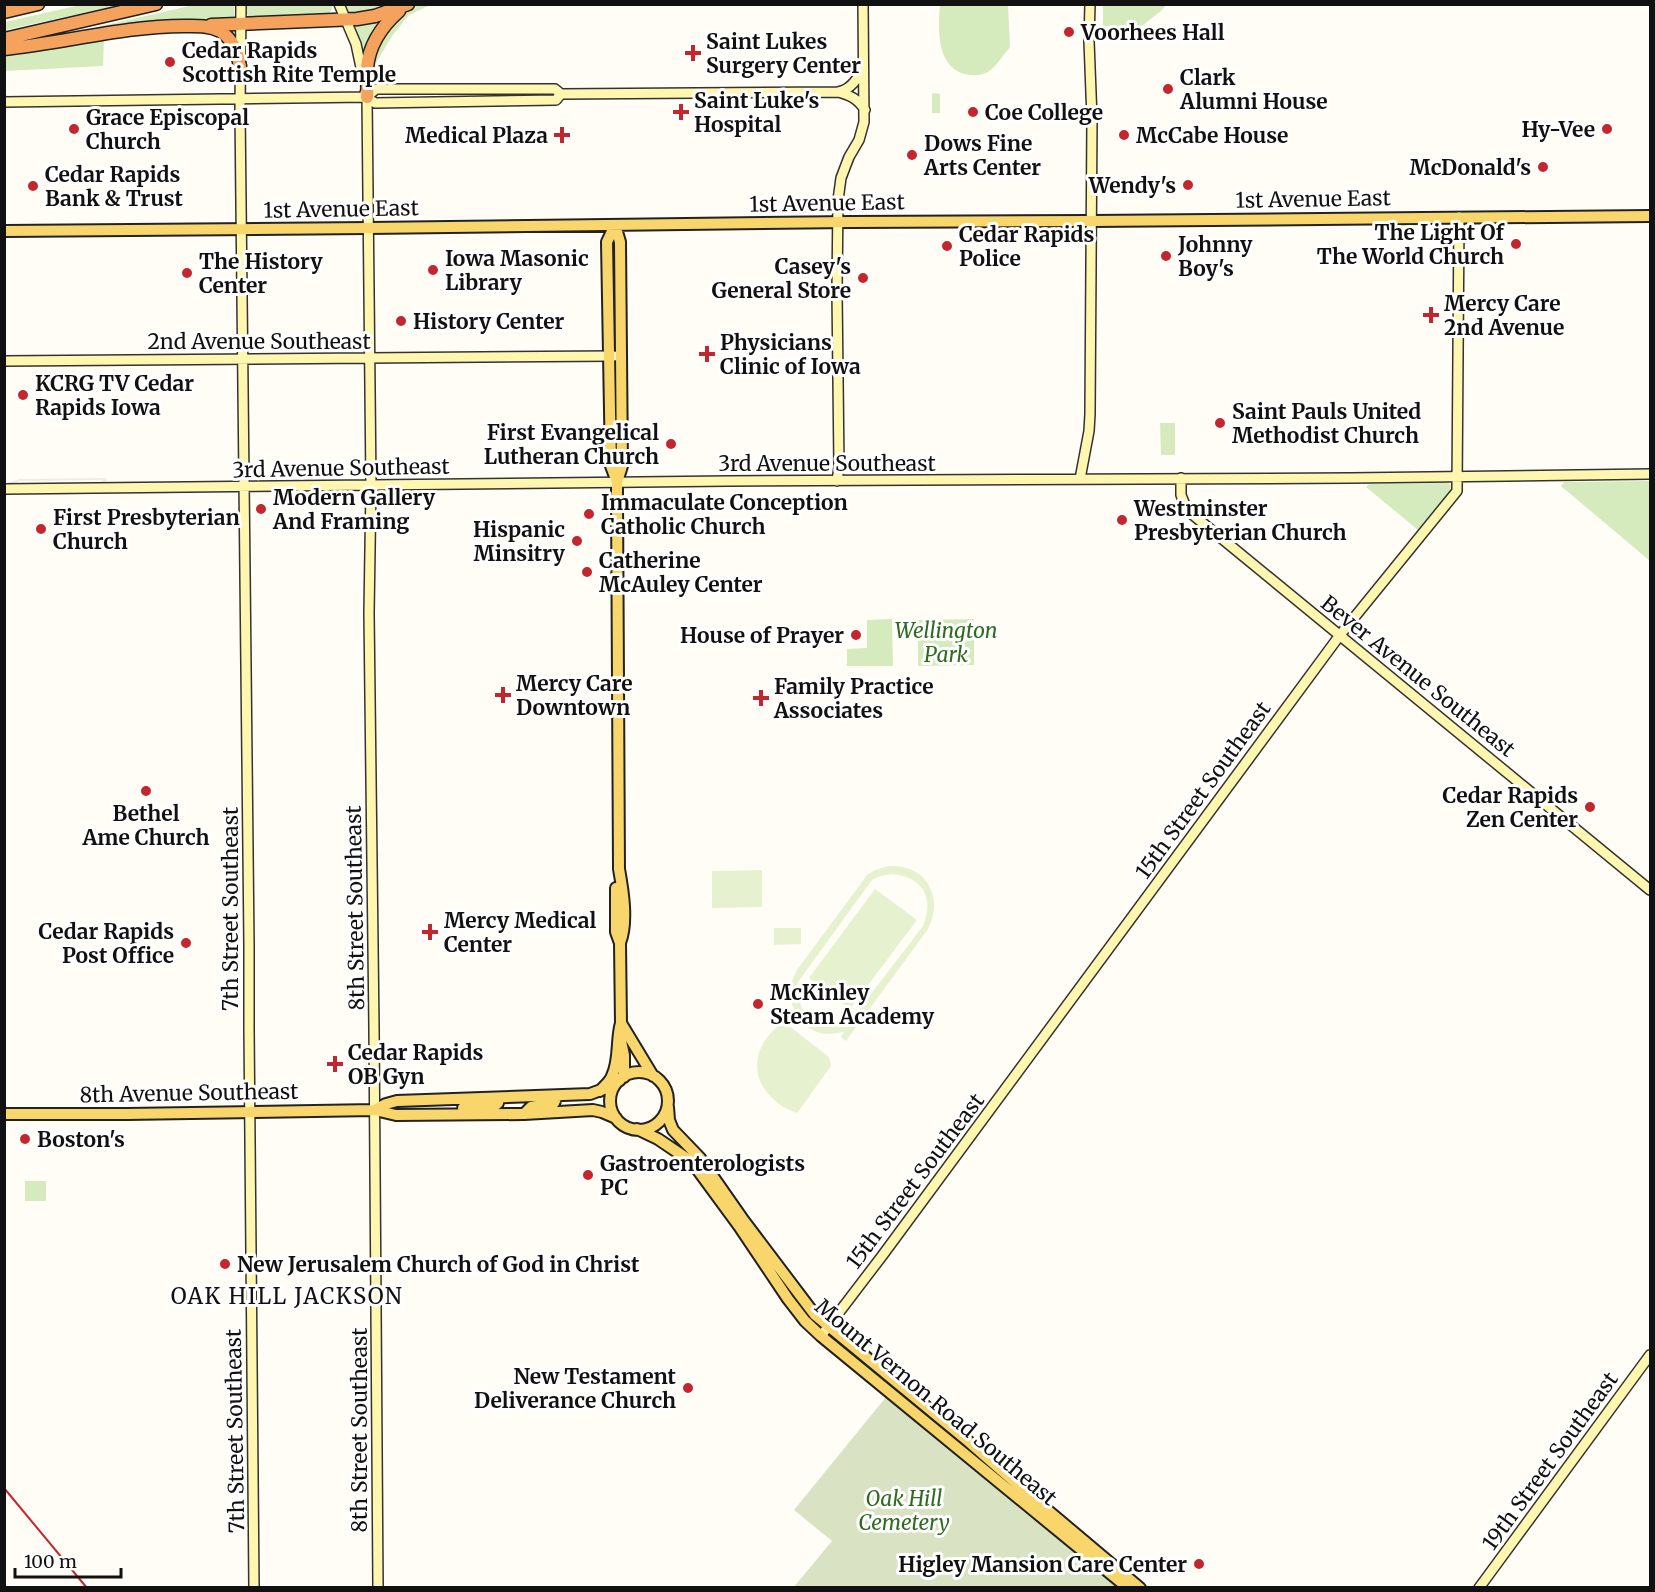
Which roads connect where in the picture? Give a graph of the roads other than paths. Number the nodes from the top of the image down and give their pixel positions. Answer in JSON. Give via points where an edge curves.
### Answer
{"nodes":[{"id":1,"x":38,"y":4,"type":"edge"},
{"id":2,"x":156,"y":4,"type":"edge"},
{"id":3,"x":241,"y":4,"type":"edge"},
{"id":4,"x":339,"y":4,"type":"edge"},
{"id":5,"x":863,"y":4,"type":"edge"},
{"id":6,"x":1090,"y":4,"type":"edge"},
{"id":7,"x":408,"y":5,"type":"edge"},
{"id":8,"x":4,"y":12,"type":"edge"},
{"id":9,"x":346,"y":20,"type":"junction"},
{"id":10,"x":241,"y":21,"type":"junction"},
{"id":11,"x":203,"y":26,"type":"junction"},
{"id":12,"x":4,"y":39,"type":"edge"},
{"id":13,"x":4,"y":49,"type":"edge"},
{"id":14,"x":864,"y":65,"type":"junction"},
{"id":15,"x":240,"y":66,"type":"junction"},
{"id":16,"x":838,"y":92,"type":"junction"},
{"id":17,"x":561,"y":94,"type":"junction"},
{"id":18,"x":367,"y":97,"type":"junction"},
{"id":19,"x":240,"y":99,"type":"junction"},
{"id":20,"x":4,"y":102,"type":"edge"},
{"id":21,"x":865,"y":110,"type":"junction"},
{"id":22,"x":1650,"y":216,"type":"edge"},
{"id":23,"x":1459,"y":217,"type":"junction"},
{"id":24,"x":1091,"y":221,"type":"junction"},
{"id":25,"x":837,"y":222,"type":"junction"},
{"id":26,"x":615,"y":225,"type":"junction"},
{"id":27,"x":369,"y":228,"type":"junction"},
{"id":28,"x":242,"y":229,"type":"junction"},
{"id":29,"x":4,"y":231,"type":"edge"},
{"id":30,"x":609,"y":356,"type":"junction"},
{"id":31,"x":621,"y":356,"type":"junction"},
{"id":32,"x":370,"y":358,"type":"junction"},
{"id":33,"x":243,"y":359,"type":"junction"},
{"id":34,"x":4,"y":361,"type":"edge"},
{"id":35,"x":1650,"y":474,"type":"edge"},
{"id":36,"x":1458,"y":476,"type":"junction"},
{"id":37,"x":1181,"y":478,"type":"junction"},
{"id":38,"x":1080,"y":479,"type":"junction"},
{"id":39,"x":837,"y":481,"type":"junction"},
{"id":40,"x":617,"y":482,"type":"junction"},
{"id":41,"x":370,"y":486,"type":"junction"},
{"id":42,"x":244,"y":487,"type":"junction"},
{"id":43,"x":4,"y":489,"type":"edge"},
{"id":44,"x":1340,"y":635,"type":"junction"},
{"id":45,"x":1650,"y":890,"type":"edge"},
{"id":46,"x":620,"y":1027,"type":"junction"},
{"id":47,"x":653,"y":1076,"type":"junction"},
{"id":48,"x":622,"y":1078,"type":"junction"},
{"id":49,"x":600,"y":1091,"type":"junction"},
{"id":50,"x":557,"y":1096,"type":"junction"},
{"id":51,"x":499,"y":1098,"type":"junction"},
{"id":52,"x":668,"y":1107,"type":"junction"},
{"id":53,"x":375,"y":1110,"type":"junction"},
{"id":54,"x":250,"y":1111,"type":"junction"},
{"id":55,"x":4,"y":1114,"type":"edge"},
{"id":56,"x":524,"y":1114,"type":"junction"},
{"id":57,"x":437,"y":1115,"type":"junction"},
{"id":58,"x":616,"y":1118,"type":"junction"},
{"id":59,"x":637,"y":1130,"type":"junction"},
{"id":60,"x":828,"y":1326,"type":"junction"},
{"id":61,"x":821,"y":1336,"type":"junction"},
{"id":62,"x":1650,"y":1355,"type":"edge"},
{"id":63,"x":878,"y":1383,"type":"junction"},
{"id":64,"x":946,"y":1422,"type":"junction"},
{"id":65,"x":254,"y":1587,"type":"edge"},
{"id":66,"x":378,"y":1587,"type":"edge"},
{"id":67,"x":1128,"y":1587,"type":"edge"},
{"id":68,"x":1140,"y":1587,"type":"edge"},
{"id":69,"x":1479,"y":1587,"type":"edge"}],
"edges":[{"from":1,"to":8,"type":"highway"},
{"from":2,"to":12,"type":"highway"},
{"from":3,"to":10,"type":"main road","name":"7th Street Southeast"},
{"from":4,"to":9,"type":"main road","name":"8th Street Southeast"},
{"from":5,"to":14,"type":"main road"},
{"from":6,"to":24,"type":"main road"},
{"from":7,"to":9,"type":"highway"},
{"from":7,"to":18,"type":"highway","via":[[384,26],[372,49],[367,66]]},
{"from":9,"to":10,"type":"highway"},
{"from":9,"to":18,"type":"main road","name":"8th Street Southeast","via":[[359,53]]},
{"from":10,"to":11,"type":"highway"},
{"from":10,"to":15,"type":"main road","name":"7th Street Southeast"},
{"from":11,"to":13,"type":"highway","via":[[132,29]]},
{"from":11,"to":15,"type":"highway","via":[[228,38]]},
{"from":14,"to":16,"type":"main road","via":[[855,82]]},
{"from":14,"to":21,"type":"main road"},
{"from":15,"to":19,"type":"main road","name":"7th Street Southeast"},
{"from":16,"to":17,"type":"main road"},
{"from":16,"to":21,"type":"main road","via":[[850,95]]},
{"from":17,"to":18,"type":"main road","via":[[556,100],[510,101],[375,103]]},
{"from":17,"to":18,"type":"main road","via":[[555,89],[376,89]]},
{"from":18,"to":19,"type":"main road"},
{"from":18,"to":27,"type":"main road","name":"8th Street Southeast"},
{"from":19,"to":20,"type":"main road"},
{"from":19,"to":28,"type":"main road","name":"7th Street Southeast"},
{"from":21,"to":25,"type":"main road","via":[[859,140],[841,178]]},
{"from":22,"to":23,"type":"main road","name":"1st Avenue East"},
{"from":23,"to":24,"type":"main road","name":"1st Avenue East"},
{"from":23,"to":36,"type":"main road","name":"15th Street Southeast"},
{"from":24,"to":25,"type":"main road","name":"1st Avenue East"},
{"from":24,"to":38,"type":"main road","via":[[1089,431]]},
{"from":25,"to":26,"type":"main road","name":"1st Avenue East"},
{"from":25,"to":39,"type":"main road"},
{"from":26,"to":27,"type":"main road","name":"1st Avenue East"},
{"from":26,"to":30,"type":"main road","via":[[607,242]]},
{"from":26,"to":31,"type":"main road","via":[[620,242]]},
{"from":27,"to":28,"type":"main road","name":"1st Avenue East"},
{"from":27,"to":32,"type":"main road","name":"8th Street Southeast"},
{"from":28,"to":29,"type":"main road","name":"1st Avenue East"},
{"from":28,"to":33,"type":"main road","name":"7th Street Southeast"},
{"from":30,"to":31,"type":"main road","name":"2nd Avenue Southeast"},
{"from":30,"to":32,"type":"main road","name":"2nd Avenue Southeast"},
{"from":30,"to":40,"type":"main road","via":[[611,466]]},
{"from":31,"to":40,"type":"main road","via":[[622,466]]},
{"from":32,"to":33,"type":"main road","name":"2nd Avenue Southeast"},
{"from":32,"to":41,"type":"main road","name":"8th Street Southeast"},
{"from":33,"to":34,"type":"main road","name":"2nd Avenue Southeast"},
{"from":33,"to":42,"type":"main road","name":"7th Street Southeast"},
{"from":35,"to":36,"type":"main road","name":"3rd Avenue Southeast"},
{"from":36,"to":37,"type":"main road","name":"3rd Avenue Southeast"},
{"from":36,"to":44,"type":"main road","name":"15th Street Southeast","via":[[1452,500]]},
{"from":37,"to":38,"type":"main road","name":"3rd Avenue Southeast"},
{"from":37,"to":44,"type":"main road","name":"Bever Avenue Southeast","via":[[1186,510]]},
{"from":38,"to":39,"type":"main road","name":"3rd Avenue Southeast"},
{"from":39,"to":40,"type":"main road","name":"3rd Avenue Southeast"},
{"from":40,"to":41,"type":"main road","name":"3rd Avenue Southeast"},
{"from":40,"to":46,"type":"main road","via":[[620,869],[624,922],[620,943]]},
{"from":41,"to":42,"type":"main road","name":"3rd Avenue Southeast"},
{"from":41,"to":53,"type":"main road","name":"8th Street Southeast"},
{"from":42,"to":43,"type":"main road","name":"3rd Avenue Southeast"},
{"from":42,"to":54,"type":"main road","name":"7th Street Southeast"},
{"from":44,"to":45,"type":"main road","name":"Bever Avenue Southeast"},
{"from":44,"to":60,"type":"main road","name":"15th Street Southeast"},
{"from":46,"to":47,"type":"main road"},
{"from":46,"to":48,"type":"main road"},
{"from":46,"to":49,"type":"main road","via":[[614,1074]]},
{"from":47,"to":48,"type":"main road","via":[[636,1072]]},
{"from":47,"to":52,"type":"main road","via":[[666,1089]]},
{"from":48,"to":49,"type":"main road","name":"8th Avenue Southeast"},
{"from":48,"to":58,"type":"main road","via":[[611,1094]]},
{"from":49,"to":50,"type":"main road","name":"8th Avenue Southeast"},
{"from":50,"to":51,"type":"main road","name":"8th Avenue Southeast"},
{"from":50,"to":56,"type":"main road","via":[[554,1103],[531,1107]]},
{"from":51,"to":53,"type":"main road","name":"8th Avenue Southeast","via":[[398,1101]]},
{"from":51,"to":57,"type":"main road","via":[[493,1107],[446,1109]]},
{"from":52,"to":59,"type":"main road","via":[[659,1122]]},
{"from":52,"to":60,"type":"main road","name":"Mount Vernon Road Southeast","via":[[673,1130],[700,1158],[815,1315]]},
{"from":53,"to":54,"type":"main road","name":"8th Avenue Southeast"},
{"from":53,"to":57,"type":"main road","name":"8th Avenue Southeast","via":[[396,1115]]},
{"from":53,"to":66,"type":"main road","name":"8th Street Southeast"},
{"from":54,"to":55,"type":"main road","name":"8th Avenue Southeast"},
{"from":54,"to":65,"type":"main road","name":"7th Street Southeast"},
{"from":56,"to":57,"type":"main road","name":"8th Avenue Southeast"},
{"from":56,"to":58,"type":"main road","name":"8th Avenue Southeast","via":[[593,1110]]},
{"from":58,"to":59,"type":"main road"},
{"from":59,"to":61,"type":"main road","name":"Mount Vernon Road Southeast","via":[[692,1162],[788,1299]]},
{"from":60,"to":61,"type":"main road","name":"15th Street Southeast"},
{"from":60,"to":64,"type":"main road","name":"Mount Vernon Road Southeast"},
{"from":61,"to":63,"type":"main road","name":"Mount Vernon Road Southeast"},
{"from":62,"to":69,"type":"main road","name":"19th Street Southeast"},
{"from":63,"to":64,"type":"main road"},
{"from":63,"to":67,"type":"main road","name":"Mount Vernon Road Southeast"},
{"from":64,"to":68,"type":"main road","name":"Mount Vernon Road Southeast"}]}
